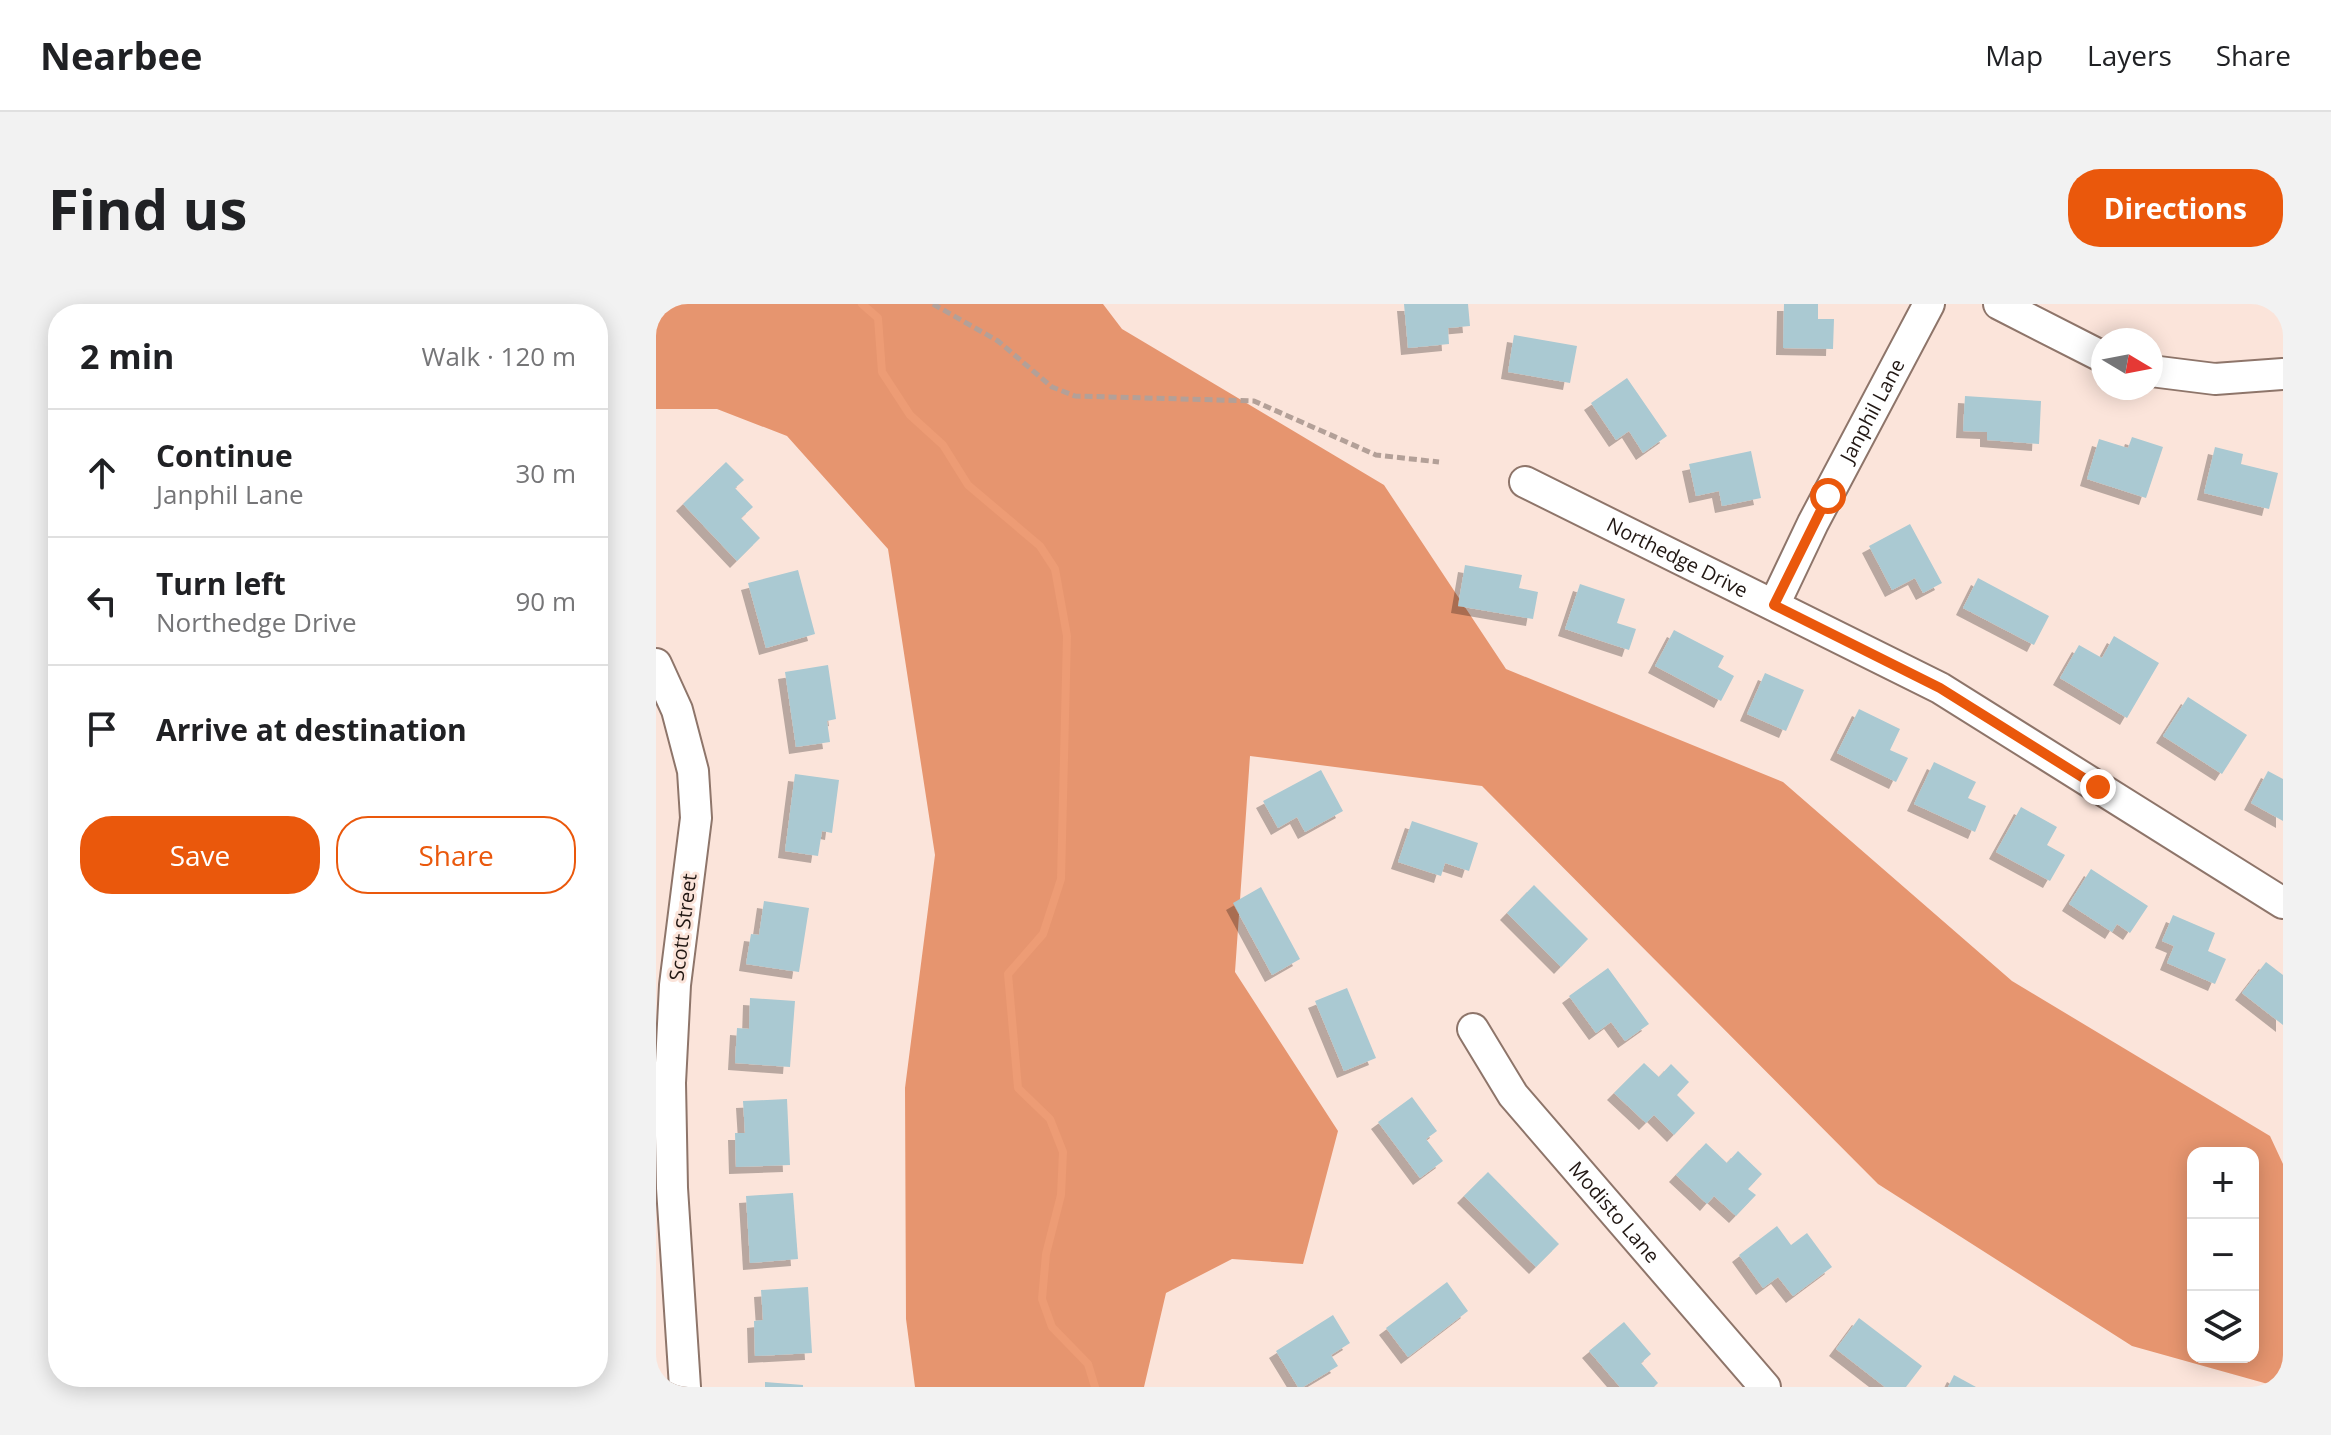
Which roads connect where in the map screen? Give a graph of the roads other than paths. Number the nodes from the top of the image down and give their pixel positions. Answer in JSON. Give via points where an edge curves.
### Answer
{"nodes":[{"id":1,"x":1929,"y":304,"type":"edge"},
{"id":2,"x":1999,"y":304,"type":"edge"},
{"id":3,"x":2091,"y":351,"type":"edge"},
{"id":4,"x":2163,"y":372,"type":"edge"},
{"id":5,"x":2283,"y":374,"type":"edge"},
{"id":6,"x":1525,"y":482,"type":"dead end"},
{"id":7,"x":1774,"y":605,"type":"junction"},
{"id":8,"x":656,"y":664,"type":"edge"},
{"id":9,"x":2283,"y":903,"type":"edge"},
{"id":10,"x":1473,"y":1029,"type":"dead end"},
{"id":11,"x":685,"y":1387,"type":"edge"},
{"id":12,"x":1765,"y":1387,"type":"edge"}],
"edges":[{"from":1,"to":7,"type":"street","name":"Janphil Lane"},
{"from":2,"to":3,"type":"street"},
{"from":4,"to":5,"type":"street","via":[[2215,379]]},
{"from":6,"to":7,"type":"street","name":"Northedge Drive"},
{"from":7,"to":9,"type":"street","name":"Northedge Drive","via":[[1940,688]]},
{"from":8,"to":11,"type":"street","name":"Scott Street","via":[[677,710],[693,771],[696,818],[675,985],[670,1083]]},
{"from":10,"to":12,"type":"street","name":"Modisto Lane","via":[[1513,1095]]}]}
